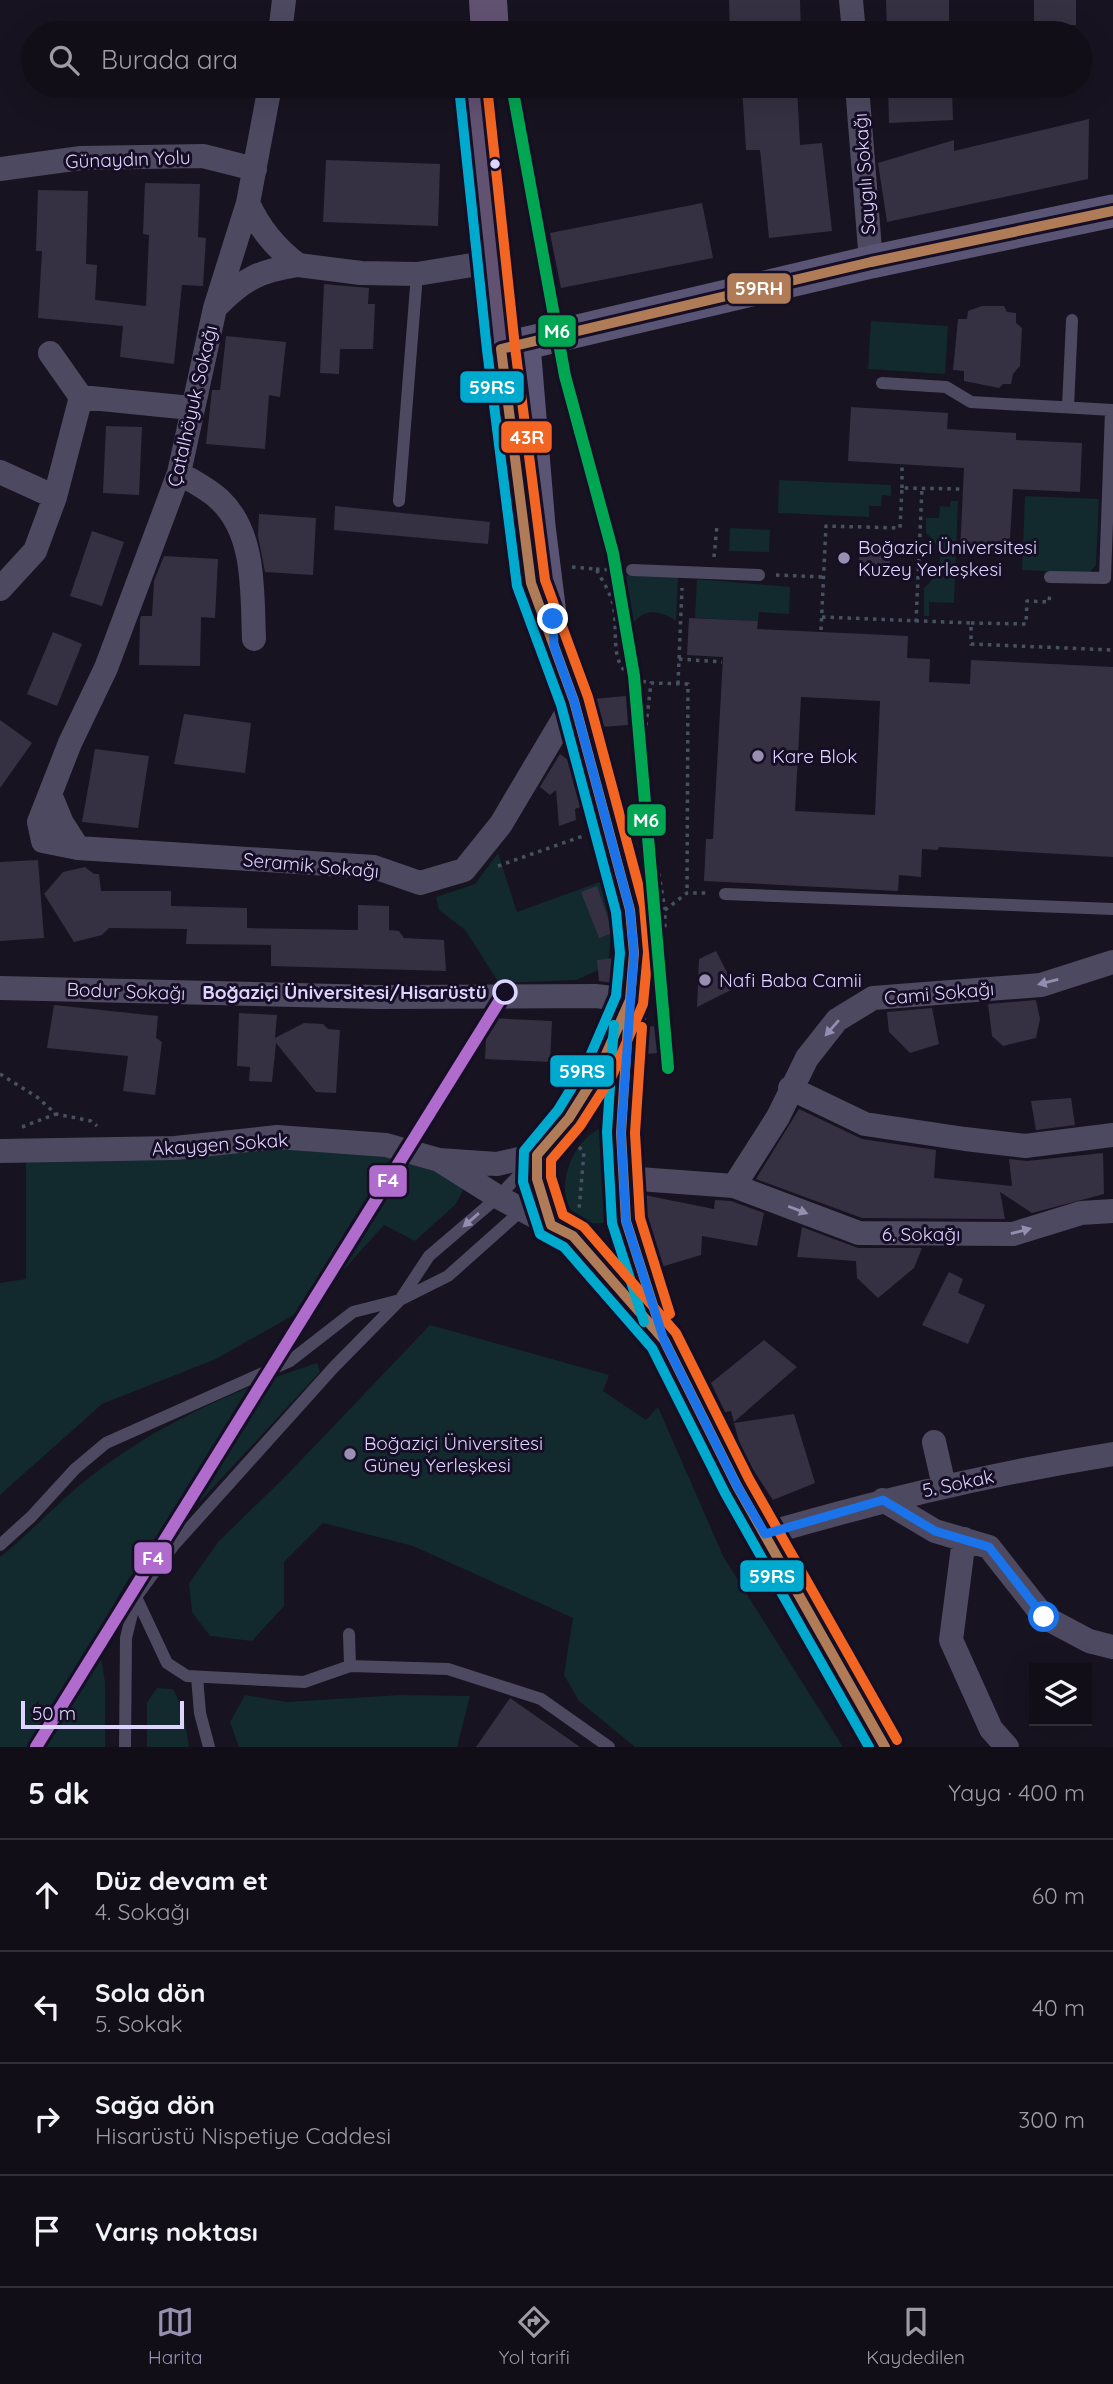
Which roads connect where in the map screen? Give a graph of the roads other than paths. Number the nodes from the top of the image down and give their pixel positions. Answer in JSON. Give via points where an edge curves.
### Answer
{"nodes":[{"id":1,"x":284,"y":0,"type":"edge"},
{"id":2,"x":466,"y":0,"type":"edge"},
{"id":3,"x":488,"y":0,"type":"edge"},
{"id":4,"x":851,"y":0,"type":"edge"},
{"id":5,"x":281,"y":21,"type":"edge"},
{"id":6,"x":467,"y":21,"type":"edge"},
{"id":7,"x":489,"y":21,"type":"edge"},
{"id":8,"x":852,"y":21,"type":"edge"},
{"id":9,"x":268,"y":98,"type":"edge"},
{"id":10,"x":474,"y":98,"type":"edge"},
{"id":11,"x":496,"y":98,"type":"edge"},
{"id":12,"x":859,"y":98,"type":"edge"},
{"id":13,"x":0,"y":169,"type":"edge"},
{"id":14,"x":255,"y":169,"type":"junction"},
{"id":15,"x":248,"y":203,"type":"junction"},
{"id":16,"x":1113,"y":211,"type":"edge"},
{"id":17,"x":491,"y":262,"type":"junction"},
{"id":18,"x":871,"y":262,"type":"junction"},
{"id":19,"x":298,"y":265,"type":"junction"},
{"id":20,"x":416,"y":274,"type":"junction"},
{"id":21,"x":215,"y":308,"type":"junction"},
{"id":22,"x":1072,"y":320,"type":"dead end"},
{"id":23,"x":512,"y":347,"type":"junction"},
{"id":24,"x":50,"y":353,"type":"dead end"},
{"id":25,"x":882,"y":383,"type":"dead end"},
{"id":26,"x":81,"y":397,"type":"junction"},
{"id":27,"x":1068,"y":407,"type":"junction"},
{"id":28,"x":191,"y":408,"type":"junction"},
{"id":29,"x":1112,"y":410,"type":"edge"},
{"id":30,"x":0,"y":472,"type":"edge"},
{"id":31,"x":179,"y":473,"type":"junction"},
{"id":32,"x":55,"y":497,"type":"junction"},
{"id":33,"x":399,"y":501,"type":"dead end"},
{"id":34,"x":632,"y":570,"type":"dead end"},
{"id":35,"x":759,"y":575,"type":"dead end"},
{"id":36,"x":1050,"y":577,"type":"road end"},
{"id":37,"x":0,"y":589,"type":"edge"},
{"id":38,"x":254,"y":639,"type":"dead end"},
{"id":39,"x":554,"y":646,"type":"junction"},
{"id":40,"x":574,"y":701,"type":"junction"},
{"id":41,"x":51,"y":794,"type":"joint"},
{"id":42,"x":725,"y":894,"type":"road end"},
{"id":43,"x":1113,"y":909,"type":"edge"},
{"id":44,"x":1113,"y":962,"type":"edge"},
{"id":45,"x":0,"y":988,"type":"edge"},
{"id":46,"x":630,"y":1000,"type":"junction"},
{"id":47,"x":790,"y":1088,"type":"junction"},
{"id":48,"x":565,"y":1123,"type":"junction"},
{"id":49,"x":621,"y":1133,"type":"junction"},
{"id":50,"x":1113,"y":1135,"type":"edge"},
{"id":51,"x":7,"y":1141,"type":"edge"},
{"id":52,"x":537,"y":1156,"type":"junction"},
{"id":53,"x":439,"y":1160,"type":"junction"},
{"id":54,"x":625,"y":1178,"type":"junction"},
{"id":55,"x":734,"y":1186,"type":"junction"},
{"id":56,"x":498,"y":1197,"type":"junction"},
{"id":57,"x":522,"y":1210,"type":"junction"},
{"id":58,"x":1113,"y":1211,"type":"edge"},
{"id":59,"x":626,"y":1221,"type":"junction"},
{"id":60,"x":563,"y":1231,"type":"junction"},
{"id":61,"x":400,"y":1300,"type":"junction"},
{"id":62,"x":664,"y":1340,"type":"junction"},
{"id":63,"x":934,"y":1442,"type":"dead end"},
{"id":64,"x":1113,"y":1454,"type":"edge"},
{"id":65,"x":944,"y":1486,"type":"junction"},
{"id":66,"x":883,"y":1500,"type":"junction"},
{"id":67,"x":765,"y":1534,"type":"junction"},
{"id":68,"x":964,"y":1539,"type":"junction"},
{"id":69,"x":0,"y":1545,"type":"edge"},
{"id":70,"x":136,"y":1597,"type":"junction"},
{"id":71,"x":349,"y":1634,"type":"dead end"},
{"id":72,"x":1113,"y":1647,"type":"edge"},
{"id":73,"x":349,"y":1666,"type":"junction"},
{"id":74,"x":197,"y":1677,"type":"junction"},
{"id":75,"x":125,"y":1747,"type":"edge"},
{"id":76,"x":209,"y":1747,"type":"edge"},
{"id":77,"x":609,"y":1747,"type":"edge"},
{"id":78,"x":885,"y":1747,"type":"edge"},
{"id":79,"x":1007,"y":1747,"type":"edge"}],
"edges":[{"from":1,"to":5,"type":"street"},
{"from":2,"to":6,"type":"main road"},
{"from":3,"to":7,"type":"main road"},
{"from":4,"to":8,"type":"street"},
{"from":9,"to":14,"type":"street","name":"Çatalhöyuk Sokağı"},
{"from":10,"to":17,"type":"main road"},
{"from":11,"to":23,"type":"main road"},
{"from":12,"to":18,"type":"street","name":"Saygılı Sokağı"},
{"from":13,"to":14,"type":"street","name":"Günaydın Yolu","via":[[81,158],[203,156]]},
{"from":14,"to":15,"type":"street","name":"Çatalhöyuk Sokağı"},
{"from":15,"to":19,"type":"street","via":[[259,227]]},
{"from":15,"to":21,"type":"street","name":"Çatalhöyuk Sokağı"},
{"from":16,"to":18,"type":"main road"},
{"from":17,"to":20,"type":"street"},
{"from":17,"to":23,"type":"main road"},
{"from":18,"to":23,"type":"main road"},
{"from":19,"to":20,"type":"street"},
{"from":19,"to":21,"type":"street","via":[[264,270],[237,285]]},
{"from":20,"to":33,"type":"lane"},
{"from":21,"to":28,"type":"street","name":"Çatalhöyuk Sokağı"},
{"from":22,"to":27,"type":"lane"},
{"from":23,"to":39,"type":"main road"},
{"from":23,"to":39,"type":"main road","via":[[531,583]]},
{"from":24,"to":26,"type":"street"},
{"from":25,"to":27,"type":"lane","via":[[946,387],[971,402]]},
{"from":26,"to":28,"type":"street"},
{"from":26,"to":32,"type":"street"},
{"from":27,"to":29,"type":"lane"},
{"from":28,"to":31,"type":"street","name":"Çatalhöyuk Sokağı"},
{"from":29,"to":36,"type":"lane","via":[[1105,578]]},
{"from":30,"to":32,"type":"street"},
{"from":31,"to":38,"type":"street","via":[[220,500],[244,535]]},
{"from":31,"to":41,"type":"street","name":"Çatalhöyuk Sokağı","via":[[106,668]]},
{"from":32,"to":37,"type":"street","via":[[36,551]]},
{"from":34,"to":35,"type":"lane"},
{"from":39,"to":40,"type":"main road"},
{"from":40,"to":41,"type":"street","name":"Seramik Sokağı","via":[[500,824],[464,870],[420,883],[374,867],[78,848],[43,841],[39,822]]},
{"from":40,"to":46,"type":"main road","via":[[630,910],[634,953]]},
{"from":42,"to":43,"type":"lane"},
{"from":44,"to":47,"type":"street","name":"Cami Sokağı","one_way":true,"via":[[1041,985],[873,998],[837,1020]]},
{"from":45,"to":46,"type":"street","name":"Bodur Sokağı"},
{"from":46,"to":48,"type":"main road","via":[[599,1070]]},
{"from":46,"to":49,"type":"main road"},
{"from":47,"to":50,"type":"street","via":[[865,1124],[965,1139],[1025,1146]]},
{"from":47,"to":55,"type":"street","name":"Cami Sokağı","via":[[778,1117]]},
{"from":48,"to":49,"type":"main road","via":[[584,1113]]},
{"from":48,"to":52,"type":"main road"},
{"from":49,"to":54,"type":"main road"},
{"from":51,"to":53,"type":"street","name":"Akaygen Sokak","via":[[115,1149],[277,1137],[386,1145]]},
{"from":52,"to":53,"type":"street","via":[[497,1164]]},
{"from":52,"to":56,"type":"lane"},
{"from":52,"to":60,"type":"main road","via":[[537,1180]]},
{"from":53,"to":56,"type":"street"},
{"from":54,"to":55,"type":"street","name":"6. Sokağı"},
{"from":54,"to":59,"type":"main road"},
{"from":55,"to":58,"type":"street","name":"6. Sokağı","one_way":true,"via":[[859,1233],[1013,1234],[1081,1213]]},
{"from":56,"to":57,"type":"street"},
{"from":56,"to":61,"type":"lane","one_way":true,"via":[[429,1256]]},
{"from":57,"to":60,"type":"street"},
{"from":57,"to":61,"type":"lane","via":[[448,1276]]},
{"from":59,"to":60,"type":"main road","via":[[607,1236],[591,1239]]},
{"from":59,"to":62,"type":"main road"},
{"from":60,"to":62,"type":"main road"},
{"from":61,"to":69,"type":"lane","via":[[353,1312],[290,1362],[106,1443]]},
{"from":61,"to":70,"type":"lane","via":[[191,1526]]},
{"from":62,"to":67,"type":"main road"},
{"from":63,"to":65,"type":"street"},
{"from":64,"to":65,"type":"street","name":"5. Sokak"},
{"from":65,"to":66,"type":"street","name":"5. Sokak"},
{"from":66,"to":67,"type":"street","name":"5. Sokak"},
{"from":66,"to":68,"type":"street","via":[[935,1531]]},
{"from":67,"to":78,"type":"main road"},
{"from":68,"to":72,"type":"street","via":[[989,1547],[1044,1617],[1089,1641]]},
{"from":68,"to":79,"type":"street","via":[[951,1640],[991,1729]]},
{"from":70,"to":74,"type":"lane","via":[[167,1663]]},
{"from":70,"to":75,"type":"lane","via":[[126,1638]]},
{"from":71,"to":73,"type":"lane"},
{"from":73,"to":74,"type":"lane","via":[[304,1682]]},
{"from":73,"to":77,"type":"lane","via":[[447,1670],[541,1699]]},
{"from":74,"to":76,"type":"lane"}]}
